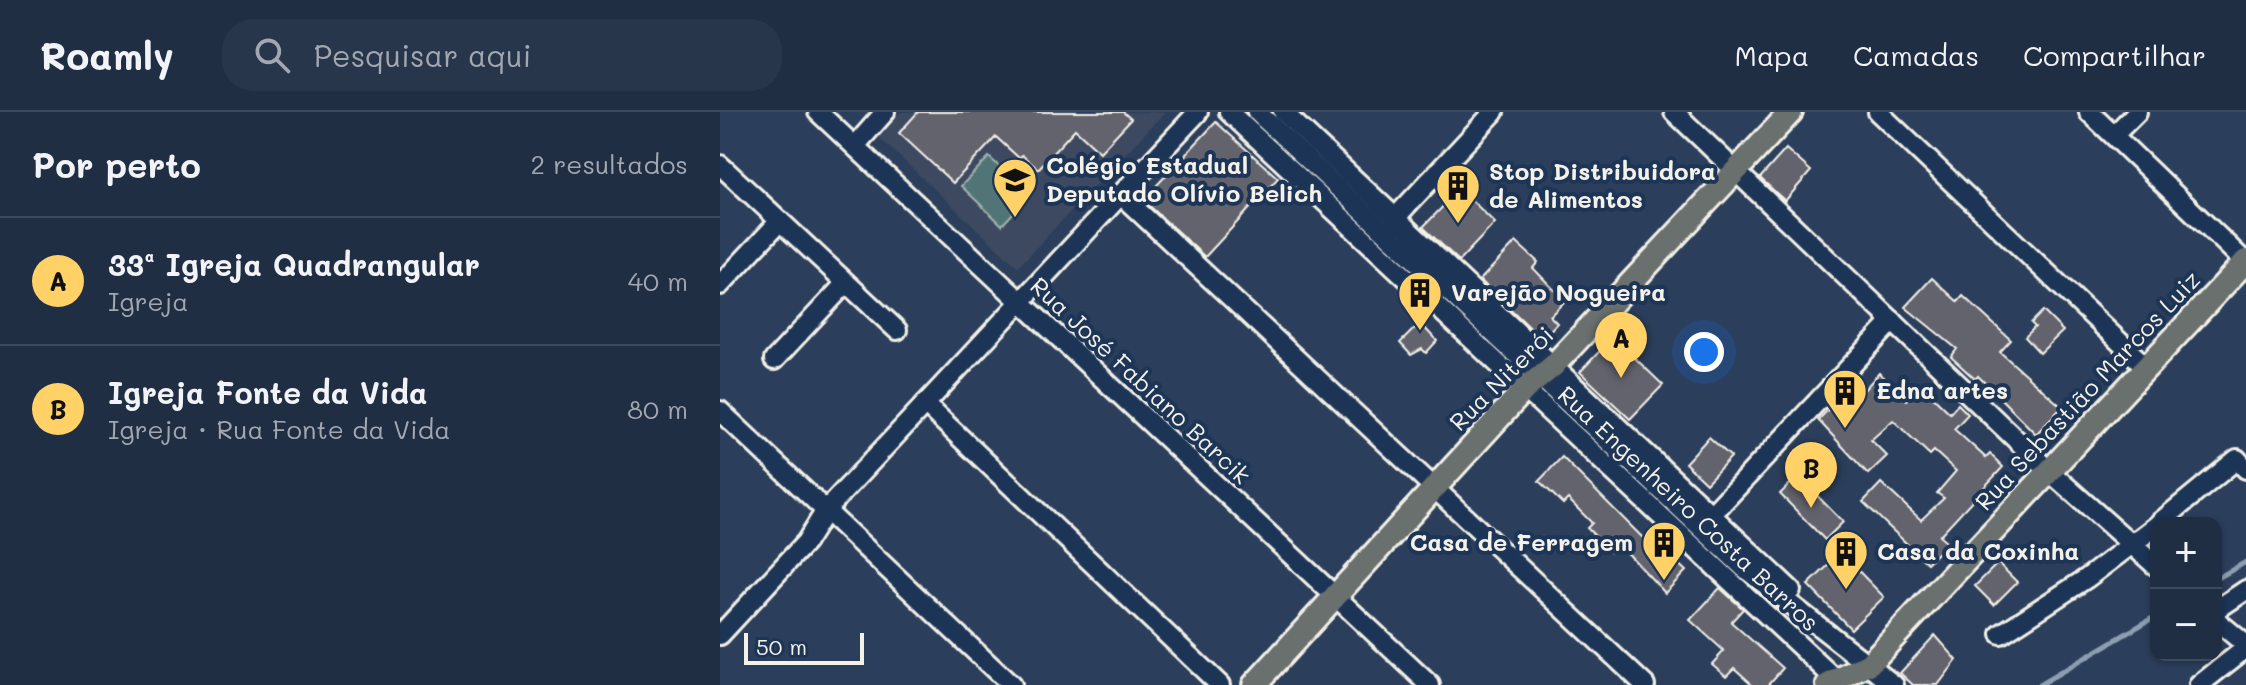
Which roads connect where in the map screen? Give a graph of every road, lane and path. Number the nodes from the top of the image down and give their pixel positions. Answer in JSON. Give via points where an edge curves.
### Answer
{"nodes":[{"id":1,"x":818,"y":112,"type":"edge"},
{"id":2,"x":885,"y":112,"type":"edge"},
{"id":3,"x":1198,"y":112,"type":"edge"},
{"id":4,"x":1229,"y":112,"type":"edge"},
{"id":5,"x":1257,"y":112,"type":"edge"},
{"id":6,"x":1283,"y":112,"type":"edge"},
{"id":7,"x":1494,"y":112,"type":"edge"},
{"id":8,"x":1674,"y":112,"type":"edge"},
{"id":9,"x":1791,"y":112,"type":"edge"},
{"id":10,"x":1878,"y":112,"type":"edge"},
{"id":11,"x":2089,"y":112,"type":"edge"},
{"id":12,"x":2137,"y":112,"type":"edge"},
{"id":13,"x":2114,"y":135,"type":"junction"},
{"id":14,"x":855,"y":146,"type":"junction"},
{"id":15,"x":720,"y":165,"type":"edge"},
{"id":16,"x":1736,"y":171,"type":"junction"},
{"id":17,"x":1121,"y":195,"type":"junction"},
{"id":18,"x":1395,"y":218,"type":"junction"},
{"id":19,"x":780,"y":221,"type":"junction"},
{"id":20,"x":2246,"y":262,"type":"edge"},
{"id":21,"x":846,"y":283,"type":"junction"},
{"id":22,"x":720,"y":285,"type":"edge"},
{"id":23,"x":1020,"y":302,"type":"junction"},
{"id":24,"x":1893,"y":321,"type":"junction"},
{"id":25,"x":897,"y":330,"type":"dead end"},
{"id":26,"x":774,"y":360,"type":"dead end"},
{"id":27,"x":2146,"y":367,"type":"junction"},
{"id":28,"x":1539,"y":377,"type":"junction"},
{"id":29,"x":925,"y":404,"type":"junction"},
{"id":30,"x":720,"y":411,"type":"edge"},
{"id":31,"x":2246,"y":469,"type":"edge"},
{"id":32,"x":2049,"y":471,"type":"junction"},
{"id":33,"x":1434,"y":488,"type":"junction"},
{"id":34,"x":826,"y":510,"type":"junction"},
{"id":35,"x":1711,"y":515,"type":"junction"},
{"id":36,"x":2167,"y":517,"type":"edge"},
{"id":37,"x":2150,"y":530,"type":"edge"},
{"id":38,"x":2132,"y":545,"type":"junction"},
{"id":39,"x":2150,"y":561,"type":"edge"},
{"id":40,"x":1743,"y":567,"type":"junction"},
{"id":41,"x":2246,"y":590,"type":"edge"},
{"id":42,"x":1335,"y":597,"type":"junction"},
{"id":43,"x":2222,"y":606,"type":"edge"},
{"id":44,"x":2222,"y":625,"type":"edge"},
{"id":45,"x":2001,"y":634,"type":"dead end"},
{"id":46,"x":720,"y":635,"type":"edge"},
{"id":47,"x":2246,"y":646,"type":"edge"},
{"id":48,"x":1869,"y":664,"type":"junction"},
{"id":49,"x":1832,"y":682,"type":"edge"},
{"id":50,"x":1011,"y":685,"type":"edge"},
{"id":51,"x":1220,"y":685,"type":"edge"},
{"id":52,"x":1254,"y":685,"type":"edge"},
{"id":53,"x":1430,"y":685,"type":"edge"},
{"id":54,"x":1645,"y":685,"type":"edge"},
{"id":55,"x":1894,"y":685,"type":"edge"},
{"id":56,"x":2199,"y":685,"type":"edge"}],
"edges":[{"from":1,"to":14,"type":"street","name":"Rua José Fabiano Barcik"},
{"from":2,"to":14,"type":"street"},
{"from":3,"to":17,"type":"street"},
{"from":4,"to":28,"type":"street","name":"Rua Engenheiro Costa Barros"},
{"from":5,"to":28,"type":"street"},
{"from":6,"to":18,"type":"street","name":"Rua Engenheiro Costa Barros"},
{"from":7,"to":18,"type":"street"},
{"from":8,"to":16,"type":"street"},
{"from":9,"to":16,"type":"main road","name":"Rua Niterói"},
{"from":10,"to":27,"type":"street"},
{"from":11,"to":13,"type":"street"},
{"from":12,"to":13,"type":"street"},
{"from":13,"to":20,"type":"street"},
{"from":14,"to":23,"type":"street","name":"Rua José Fabiano Barcik"},
{"from":15,"to":19,"type":"street"},
{"from":16,"to":24,"type":"street"},
{"from":16,"to":28,"type":"main road","name":"Rua Niterói"},
{"from":17,"to":23,"type":"street"},
{"from":17,"to":33,"type":"street"},
{"from":18,"to":28,"type":"street","name":"Rua Engenheiro Costa Barros"},
{"from":19,"to":21,"type":"street"},
{"from":19,"to":22,"type":"street"},
{"from":20,"to":27,"type":"main road","name":"Rua Sebastião Marcos Luiz"},
{"from":21,"to":25,"type":"street"},
{"from":21,"to":26,"type":"street"},
{"from":23,"to":29,"type":"street"},
{"from":23,"to":42,"type":"street","name":"Rua José Fabiano Barcik"},
{"from":24,"to":32,"type":"street"},
{"from":24,"to":35,"type":"street"},
{"from":27,"to":32,"type":"main road","name":"Rua Sebastião Marcos Luiz"},
{"from":28,"to":33,"type":"main road","name":"Rua Niterói"},
{"from":28,"to":35,"type":"street","name":"Rua Engenheiro Costa Barros"},
{"from":28,"to":40,"type":"street"},
{"from":28,"to":49,"type":"street","name":"Rua Engenheiro Costa Barros"},
{"from":29,"to":34,"type":"street"},
{"from":29,"to":51,"type":"street"},
{"from":30,"to":34,"type":"street"},
{"from":31,"to":36,"type":"street","via":[[2237,459]]},
{"from":32,"to":38,"type":"street"},
{"from":32,"to":48,"type":"main road","name":"Rua Sebastião Marcos Luiz"},
{"from":33,"to":42,"type":"main road","name":"Rua Niterói"},
{"from":33,"to":54,"type":"street"},
{"from":34,"to":46,"type":"street","via":[[806,542]]},
{"from":34,"to":50,"type":"street"},
{"from":35,"to":48,"type":"street","name":"Rua Engenheiro Costa Barros"},
{"from":37,"to":38,"type":"street"},
{"from":38,"to":39,"type":"street"},
{"from":38,"to":45,"type":"street"},
{"from":40,"to":48,"type":"street"},
{"from":40,"to":49,"type":"street"},
{"from":41,"to":43,"type":"street"},
{"from":42,"to":52,"type":"main road","name":"Rua Niterói"},
{"from":42,"to":53,"type":"street","name":"Rua José Fabiano Barcik"},
{"from":44,"to":47,"type":"street"},
{"from":47,"to":56,"type":"street"},
{"from":48,"to":49,"type":"main road","name":"Rua Sebastião Marcos Luiz"},
{"from":48,"to":55,"type":"street"}]}
